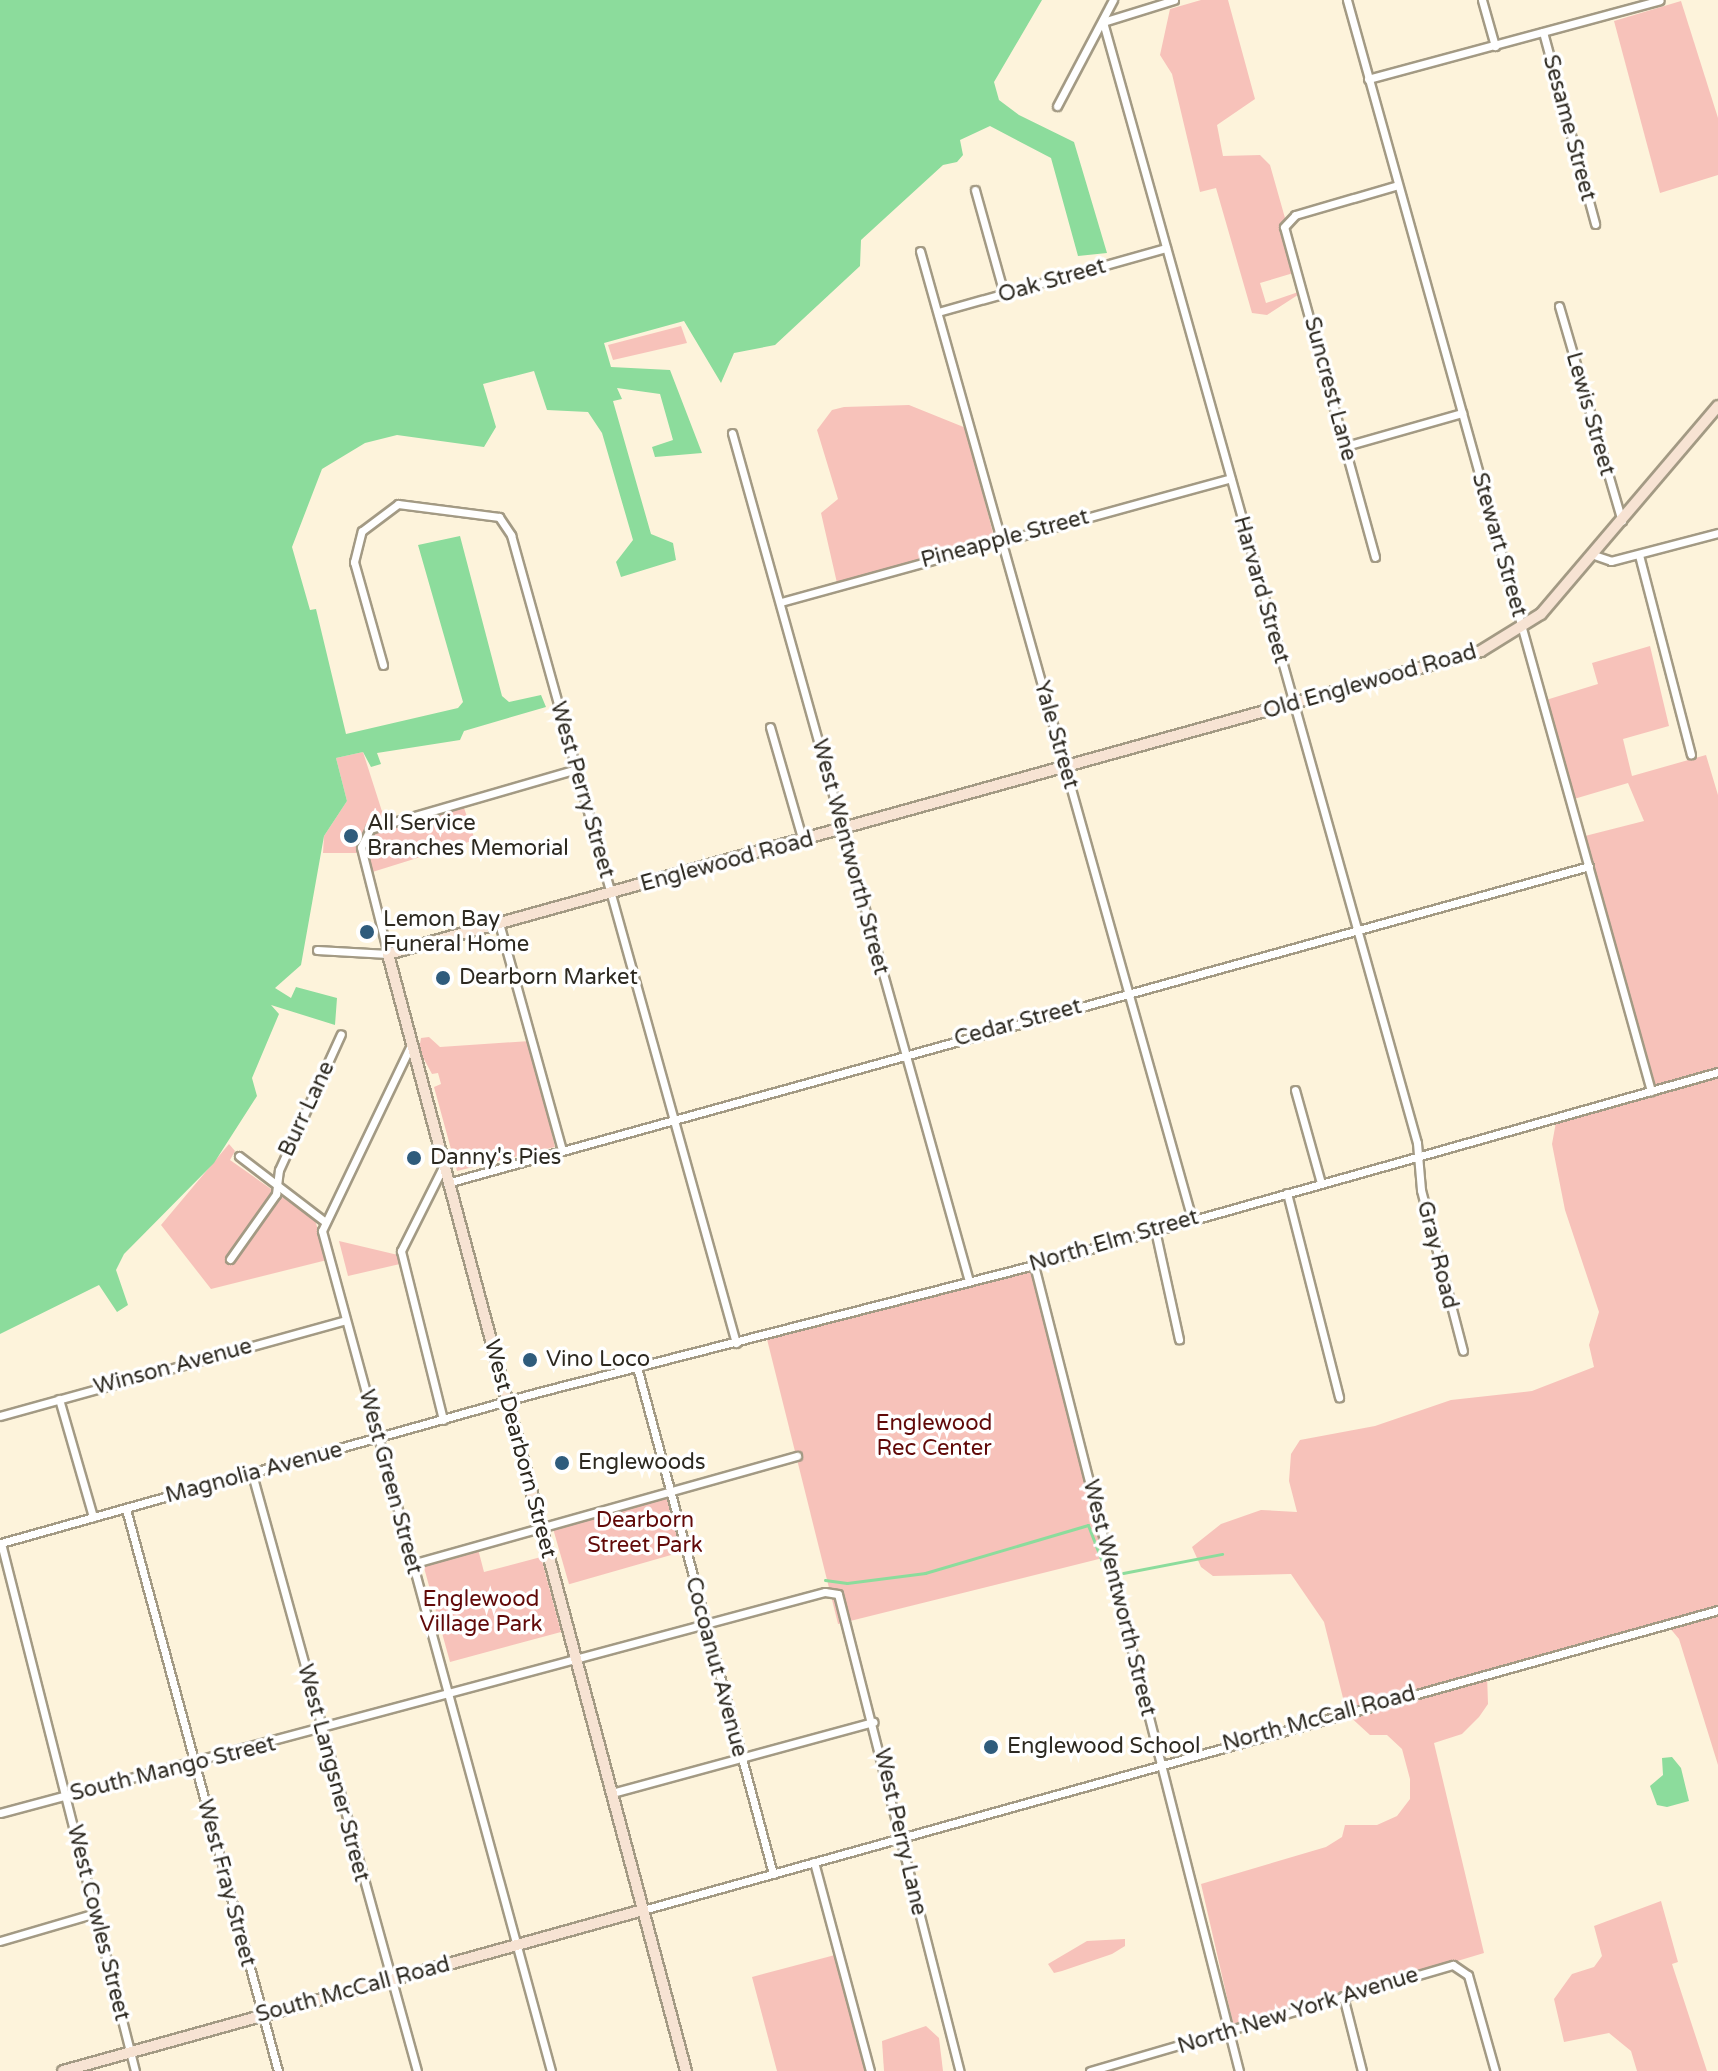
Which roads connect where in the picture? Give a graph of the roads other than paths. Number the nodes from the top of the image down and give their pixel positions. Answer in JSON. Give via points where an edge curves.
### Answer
{"nodes":[{"id":1,"x":1113,"y":0,"type":"edge"},
{"id":2,"x":1174,"y":0,"type":"edge"},
{"id":3,"x":1347,"y":0,"type":"edge"},
{"id":4,"x":1482,"y":0,"type":"edge"},
{"id":5,"x":1619,"y":0,"type":"edge"},
{"id":6,"x":1660,"y":0,"type":"edge"},
{"id":7,"x":1621,"y":11,"type":"junction"},
{"id":8,"x":1103,"y":22,"type":"junction"},
{"id":9,"x":1543,"y":32,"type":"junction"},
{"id":10,"x":1495,"y":46,"type":"junction"},
{"id":11,"x":1368,"y":79,"type":"junction"},
{"id":12,"x":1057,"y":106,"type":"dead end"},
{"id":13,"x":1398,"y":185,"type":"junction"},
{"id":14,"x":975,"y":190,"type":"dead end"},
{"id":15,"x":1595,"y":224,"type":"dead end"},
{"id":16,"x":1166,"y":248,"type":"junction"},
{"id":17,"x":920,"y":251,"type":"dead end"},
{"id":18,"x":1004,"y":294,"type":"junction"},
{"id":19,"x":1559,"y":306,"type":"dead end"},
{"id":20,"x":938,"y":312,"type":"junction"},
{"id":21,"x":1718,"y":406,"type":"edge"},
{"id":22,"x":1462,"y":413,"type":"junction"},
{"id":23,"x":732,"y":433,"type":"dead end"},
{"id":24,"x":1346,"y":446,"type":"junction"},
{"id":25,"x":1230,"y":478,"type":"junction"},
{"id":26,"x":1622,"y":521,"type":"junction"},
{"id":27,"x":1718,"y":533,"type":"edge"},
{"id":28,"x":1001,"y":540,"type":"junction"},
{"id":29,"x":1594,"y":555,"type":"junction"},
{"id":30,"x":1639,"y":555,"type":"junction"},
{"id":31,"x":1375,"y":557,"type":"dead end"},
{"id":32,"x":781,"y":602,"type":"junction"},
{"id":33,"x":1523,"y":629,"type":"junction"},
{"id":34,"x":383,"y":665,"type":"dead end"},
{"id":35,"x":1293,"y":705,"type":"junction"},
{"id":36,"x":770,"y":727,"type":"dead end"},
{"id":37,"x":1691,"y":754,"type":"dead end"},
{"id":38,"x":1066,"y":768,"type":"junction"},
{"id":39,"x":576,"y":769,"type":"junction"},
{"id":40,"x":843,"y":830,"type":"junction"},
{"id":41,"x":803,"y":841,"type":"junction"},
{"id":42,"x":1589,"y":866,"type":"junction"},
{"id":43,"x":611,"y":893,"type":"junction"},
{"id":44,"x":499,"y":923,"type":"junction"},
{"id":45,"x":1356,"y":931,"type":"junction"},
{"id":46,"x":317,"y":950,"type":"dead end"},
{"id":47,"x":388,"y":954,"type":"junction"},
{"id":48,"x":1129,"y":993,"type":"junction"},
{"id":49,"x":341,"y":1034,"type":"dead end"},
{"id":50,"x":411,"y":1045,"type":"junction"},
{"id":51,"x":904,"y":1055,"type":"junction"},
{"id":52,"x":1718,"y":1072,"type":"edge"},
{"id":53,"x":1295,"y":1090,"type":"dead end"},
{"id":54,"x":1651,"y":1091,"type":"junction"},
{"id":55,"x":674,"y":1119,"type":"junction"},
{"id":56,"x":562,"y":1150,"type":"junction"},
{"id":57,"x":239,"y":1156,"type":"dead end"},
{"id":58,"x":1416,"y":1157,"type":"junction"},
{"id":59,"x":443,"y":1167,"type":"junction"},
{"id":60,"x":447,"y":1183,"type":"junction"},
{"id":61,"x":1321,"y":1183,"type":"junction"},
{"id":62,"x":275,"y":1185,"type":"junction"},
{"id":63,"x":1287,"y":1193,"type":"junction"},
{"id":64,"x":1192,"y":1219,"type":"junction"},
{"id":65,"x":324,"y":1221,"type":"junction"},
{"id":66,"x":1155,"y":1230,"type":"junction"},
{"id":67,"x":230,"y":1259,"type":"dead end"},
{"id":68,"x":1034,"y":1265,"type":"junction"},
{"id":69,"x":969,"y":1281,"type":"junction"},
{"id":70,"x":345,"y":1320,"type":"junction"},
{"id":71,"x":1179,"y":1339,"type":"dead end"},
{"id":72,"x":736,"y":1343,"type":"junction"},
{"id":73,"x":1463,"y":1351,"type":"dead end"},
{"id":74,"x":637,"y":1367,"type":"junction"},
{"id":75,"x":1339,"y":1397,"type":"dead end"},
{"id":76,"x":59,"y":1399,"type":"junction"},
{"id":77,"x":507,"y":1402,"type":"junction"},
{"id":78,"x":0,"y":1416,"type":"edge"},
{"id":79,"x":443,"y":1420,"type":"junction"},
{"id":80,"x":378,"y":1439,"type":"junction"},
{"id":81,"x":797,"y":1456,"type":"dead end"},
{"id":82,"x":252,"y":1474,"type":"junction"},
{"id":83,"x":670,"y":1491,"type":"junction"},
{"id":84,"x":126,"y":1509,"type":"junction"},
{"id":85,"x":93,"y":1517,"type":"junction"},
{"id":86,"x":541,"y":1527,"type":"junction"},
{"id":87,"x":1,"y":1542,"type":"edge"},
{"id":88,"x":412,"y":1564,"type":"junction"},
{"id":89,"x":838,"y":1594,"type":"joint"},
{"id":90,"x":1718,"y":1610,"type":"edge"},
{"id":91,"x":705,"y":1624,"type":"junction"},
{"id":92,"x":576,"y":1661,"type":"junction"},
{"id":93,"x":450,"y":1695,"type":"junction"},
{"id":94,"x":874,"y":1722,"type":"junction"},
{"id":95,"x":321,"y":1730,"type":"junction"},
{"id":96,"x":741,"y":1758,"type":"junction"},
{"id":97,"x":1161,"y":1763,"type":"junction"},
{"id":98,"x":194,"y":1764,"type":"junction"},
{"id":99,"x":612,"y":1793,"type":"junction"},
{"id":100,"x":65,"y":1797,"type":"junction"},
{"id":101,"x":0,"y":1813,"type":"edge"},
{"id":102,"x":901,"y":1839,"type":"junction"},
{"id":103,"x":814,"y":1862,"type":"junction"},
{"id":104,"x":773,"y":1874,"type":"junction"},
{"id":105,"x":643,"y":1910,"type":"junction"},
{"id":106,"x":96,"y":1913,"type":"junction"},
{"id":107,"x":0,"y":1941,"type":"edge"},
{"id":108,"x":517,"y":1944,"type":"junction"},
{"id":109,"x":392,"y":1979,"type":"junction"},
{"id":110,"x":1343,"y":1996,"type":"junction"},
{"id":111,"x":263,"y":2015,"type":"junction"},
{"id":112,"x":1228,"y":2031,"type":"junction"},
{"id":113,"x":131,"y":2052,"type":"junction"},
{"id":114,"x":63,"y":2071,"type":"edge"},
{"id":115,"x":135,"y":2071,"type":"edge"},
{"id":116,"x":278,"y":2071,"type":"edge"},
{"id":117,"x":417,"y":2071,"type":"edge"},
{"id":118,"x":551,"y":2071,"type":"edge"},
{"id":119,"x":686,"y":2071,"type":"edge"},
{"id":120,"x":870,"y":2071,"type":"edge"},
{"id":121,"x":960,"y":2071,"type":"edge"},
{"id":122,"x":1090,"y":2071,"type":"edge"},
{"id":123,"x":1239,"y":2071,"type":"edge"},
{"id":124,"x":1362,"y":2071,"type":"edge"},
{"id":125,"x":1495,"y":2071,"type":"edge"}],
"edges":[{"from":1,"to":8,"type":"street"},
{"from":2,"to":8,"type":"street"},
{"from":3,"to":11,"type":"street","name":"Stewart Street"},
{"from":4,"to":10,"type":"street"},
{"from":5,"to":7,"type":"street"},
{"from":6,"to":7,"type":"street"},
{"from":7,"to":9,"type":"street"},
{"from":8,"to":12,"type":"street"},
{"from":8,"to":16,"type":"street","name":"Harvard Street"},
{"from":9,"to":10,"type":"street"},
{"from":9,"to":15,"type":"street","name":"Sesame Street"},
{"from":10,"to":11,"type":"street"},
{"from":11,"to":13,"type":"street","name":"Stewart Street"},
{"from":13,"to":22,"type":"street","name":"Stewart Street"},
{"from":13,"to":24,"type":"street","name":"Suncrest Lane","via":[[1286,221]]},
{"from":14,"to":18,"type":"street"},
{"from":16,"to":18,"type":"street","name":"Oak Street"},
{"from":16,"to":25,"type":"street","name":"Harvard Street"},
{"from":17,"to":20,"type":"street","name":"Yale Street"},
{"from":18,"to":20,"type":"street","name":"Oak Street"},
{"from":19,"to":26,"type":"street","name":"Lewis Street"},
{"from":20,"to":28,"type":"street","name":"Yale Street"},
{"from":21,"to":26,"type":"street","name":"Old Englewood Road"},
{"from":22,"to":24,"type":"street"},
{"from":22,"to":33,"type":"street","name":"Stewart Street"},
{"from":23,"to":32,"type":"street","name":"West Wentworth Street"},
{"from":24,"to":31,"type":"street","name":"Suncrest Lane"},
{"from":25,"to":28,"type":"street","name":"Pineapple Street"},
{"from":25,"to":35,"type":"street","name":"Harvard Street"},
{"from":26,"to":29,"type":"street","name":"Old Englewood Road"},
{"from":27,"to":30,"type":"street"},
{"from":28,"to":32,"type":"street","name":"Pineapple Street"},
{"from":28,"to":38,"type":"street","name":"Yale Street"},
{"from":29,"to":30,"type":"street","via":[[1611,561]]},
{"from":29,"to":33,"type":"street","name":"Old Englewood Road"},
{"from":30,"to":37,"type":"street"},
{"from":32,"to":40,"type":"street","name":"West Wentworth Street"},
{"from":33,"to":35,"type":"street","name":"Old Englewood Road","via":[[1460,658]]},
{"from":33,"to":42,"type":"street","name":"Stewart Street"},
{"from":34,"to":39,"type":"street","name":"West Perry Street","via":[[354,562],[362,531],[398,504],[499,517],[511,535]]},
{"from":35,"to":38,"type":"street","name":"Old Englewood Road"},
{"from":35,"to":45,"type":"street","name":"Harvard Street"},
{"from":36,"to":41,"type":"street"},
{"from":38,"to":40,"type":"street","name":"Englewood Road"},
{"from":38,"to":48,"type":"street","name":"Yale Street"},
{"from":39,"to":43,"type":"street","name":"West Perry Street"},
{"from":39,"to":47,"type":"street","name":"West Dearborn Street","via":[[370,829],[361,847]]},
{"from":40,"to":41,"type":"street","name":"Englewood Road"},
{"from":40,"to":51,"type":"street","name":"West Wentworth Street"},
{"from":41,"to":43,"type":"street","name":"Englewood Road"},
{"from":42,"to":45,"type":"street","name":"Cedar Street"},
{"from":42,"to":54,"type":"street","name":"Stewart Street"},
{"from":43,"to":44,"type":"street","name":"Englewood Road"},
{"from":43,"to":55,"type":"street","name":"West Perry Street"},
{"from":44,"to":47,"type":"street","name":"Englewood Road"},
{"from":44,"to":56,"type":"street"},
{"from":45,"to":48,"type":"street","name":"Cedar Street"},
{"from":45,"to":58,"type":"street","name":"Harvard Street","via":[[1417,1143]]},
{"from":46,"to":47,"type":"street"},
{"from":47,"to":50,"type":"street","name":"West Dearborn Street"},
{"from":48,"to":51,"type":"street","name":"Cedar Street"},
{"from":48,"to":64,"type":"street","name":"Yale Street"},
{"from":49,"to":62,"type":"street","name":"Burr Lane"},
{"from":50,"to":59,"type":"street","name":"West Dearborn Street"},
{"from":50,"to":65,"type":"street"},
{"from":51,"to":55,"type":"street","name":"Cedar Street"},
{"from":51,"to":69,"type":"street","name":"West Wentworth Street"},
{"from":52,"to":54,"type":"street","name":"North Elm Street"},
{"from":53,"to":61,"type":"street"},
{"from":54,"to":58,"type":"street","name":"North Elm Street"},
{"from":55,"to":56,"type":"street","name":"Cedar Street"},
{"from":55,"to":72,"type":"street","name":"West Perry Street"},
{"from":56,"to":60,"type":"street","name":"Cedar Street"},
{"from":57,"to":62,"type":"street"},
{"from":58,"to":61,"type":"street","name":"North Elm Street"},
{"from":58,"to":73,"type":"street","name":"Gray Road"},
{"from":59,"to":60,"type":"street","name":"West Dearborn Street"},
{"from":59,"to":79,"type":"street","via":[[401,1251]]},
{"from":60,"to":77,"type":"street","name":"West Dearborn Street"},
{"from":61,"to":63,"type":"street","name":"North Elm Street"},
{"from":62,"to":65,"type":"street"},
{"from":62,"to":67,"type":"street","name":"Burr Lane","via":[[276,1194]]},
{"from":63,"to":64,"type":"street","name":"North Elm Street"},
{"from":63,"to":75,"type":"street"},
{"from":64,"to":66,"type":"street","name":"North Elm Street"},
{"from":65,"to":70,"type":"street","name":"West Green Street"},
{"from":66,"to":68,"type":"street","name":"North Elm Street"},
{"from":66,"to":71,"type":"street"},
{"from":68,"to":69,"type":"street","name":"North Elm Street"},
{"from":68,"to":97,"type":"street","name":"West Wentworth Street"},
{"from":69,"to":72,"type":"street","name":"North Elm Street"},
{"from":70,"to":76,"type":"street","name":"Winson Avenue"},
{"from":70,"to":80,"type":"street","name":"West Green Street"},
{"from":72,"to":74,"type":"street","name":"North Elm Street"},
{"from":74,"to":77,"type":"street","name":"North Elm Street"},
{"from":74,"to":83,"type":"street","name":"Cocoanut Avenue"},
{"from":76,"to":78,"type":"street","name":"Winson Avenue"},
{"from":76,"to":85,"type":"street"},
{"from":77,"to":79,"type":"street","name":"Magnolia Avenue"},
{"from":77,"to":86,"type":"street","name":"West Dearborn Street"},
{"from":79,"to":80,"type":"street","name":"Magnolia Avenue"},
{"from":80,"to":82,"type":"street","name":"Magnolia Avenue"},
{"from":80,"to":88,"type":"street","name":"West Green Street"},
{"from":81,"to":83,"type":"street"},
{"from":82,"to":84,"type":"street","name":"Magnolia Avenue"},
{"from":82,"to":95,"type":"street","name":"West Langsner Street"},
{"from":83,"to":86,"type":"street"},
{"from":83,"to":91,"type":"street","name":"Cocoanut Avenue"},
{"from":84,"to":85,"type":"street","name":"Magnolia Avenue"},
{"from":84,"to":98,"type":"street","name":"West Fray Street"},
{"from":85,"to":87,"type":"street","name":"Magnolia Avenue"},
{"from":86,"to":88,"type":"street"},
{"from":86,"to":92,"type":"street","name":"West Dearborn Street"},
{"from":87,"to":100,"type":"street","name":"West Cowles Street"},
{"from":88,"to":93,"type":"street","name":"West Green Street"},
{"from":89,"to":91,"type":"street","name":"South Mango Street","via":[[825,1592]]},
{"from":89,"to":94,"type":"street","name":"West Perry Lane"},
{"from":90,"to":97,"type":"street","name":"North McCall Road"},
{"from":91,"to":92,"type":"street","name":"South Mango Street"},
{"from":91,"to":96,"type":"street","name":"Cocoanut Avenue"},
{"from":92,"to":93,"type":"street","name":"South Mango Street"},
{"from":92,"to":99,"type":"street","name":"West Dearborn Street"},
{"from":93,"to":95,"type":"street","name":"South Mango Street"},
{"from":93,"to":108,"type":"street","name":"West Green Street"},
{"from":94,"to":96,"type":"street"},
{"from":94,"to":102,"type":"street","name":"West Perry Lane"},
{"from":95,"to":98,"type":"street","name":"South Mango Street"},
{"from":95,"to":109,"type":"street","name":"West Langsner Street"},
{"from":96,"to":99,"type":"street"},
{"from":96,"to":104,"type":"street","name":"Cocoanut Avenue"},
{"from":97,"to":102,"type":"street","name":"North McCall Road"},
{"from":97,"to":112,"type":"street","name":"West Wentworth Street"},
{"from":98,"to":100,"type":"street","name":"South Mango Street"},
{"from":98,"to":111,"type":"street","name":"West Fray Street"},
{"from":99,"to":105,"type":"street","name":"West Dearborn Street"},
{"from":100,"to":101,"type":"street","name":"South Mango Street"},
{"from":100,"to":106,"type":"street","name":"West Cowles Street"},
{"from":102,"to":103,"type":"street","name":"North McCall Road"},
{"from":102,"to":121,"type":"street","name":"West Perry Lane"},
{"from":103,"to":104,"type":"street","name":"North McCall Road"},
{"from":103,"to":120,"type":"street"},
{"from":104,"to":105,"type":"street","name":"North McCall Road"},
{"from":105,"to":108,"type":"street","name":"South McCall Road"},
{"from":105,"to":119,"type":"street","name":"West Dearborn Street"},
{"from":106,"to":107,"type":"street"},
{"from":106,"to":113,"type":"street","name":"West Cowles Street"},
{"from":108,"to":109,"type":"street","name":"South McCall Road"},
{"from":108,"to":118,"type":"street","name":"West Green Street"},
{"from":109,"to":111,"type":"street","name":"South McCall Road"},
{"from":109,"to":117,"type":"street","name":"West Langsner Street"},
{"from":110,"to":112,"type":"street","name":"North New York Avenue"},
{"from":110,"to":124,"type":"street"},
{"from":110,"to":125,"type":"street","name":"North New York Avenue","via":[[1460,1967],[1481,2009]]},
{"from":111,"to":113,"type":"street","name":"South McCall Road"},
{"from":111,"to":116,"type":"street","name":"West Fray Street"},
{"from":112,"to":122,"type":"street","name":"North New York Avenue"},
{"from":112,"to":123,"type":"street","name":"West Wentworth Street"},
{"from":113,"to":114,"type":"street","name":"South McCall Road"},
{"from":113,"to":115,"type":"street","name":"West Cowles Street"}]}
